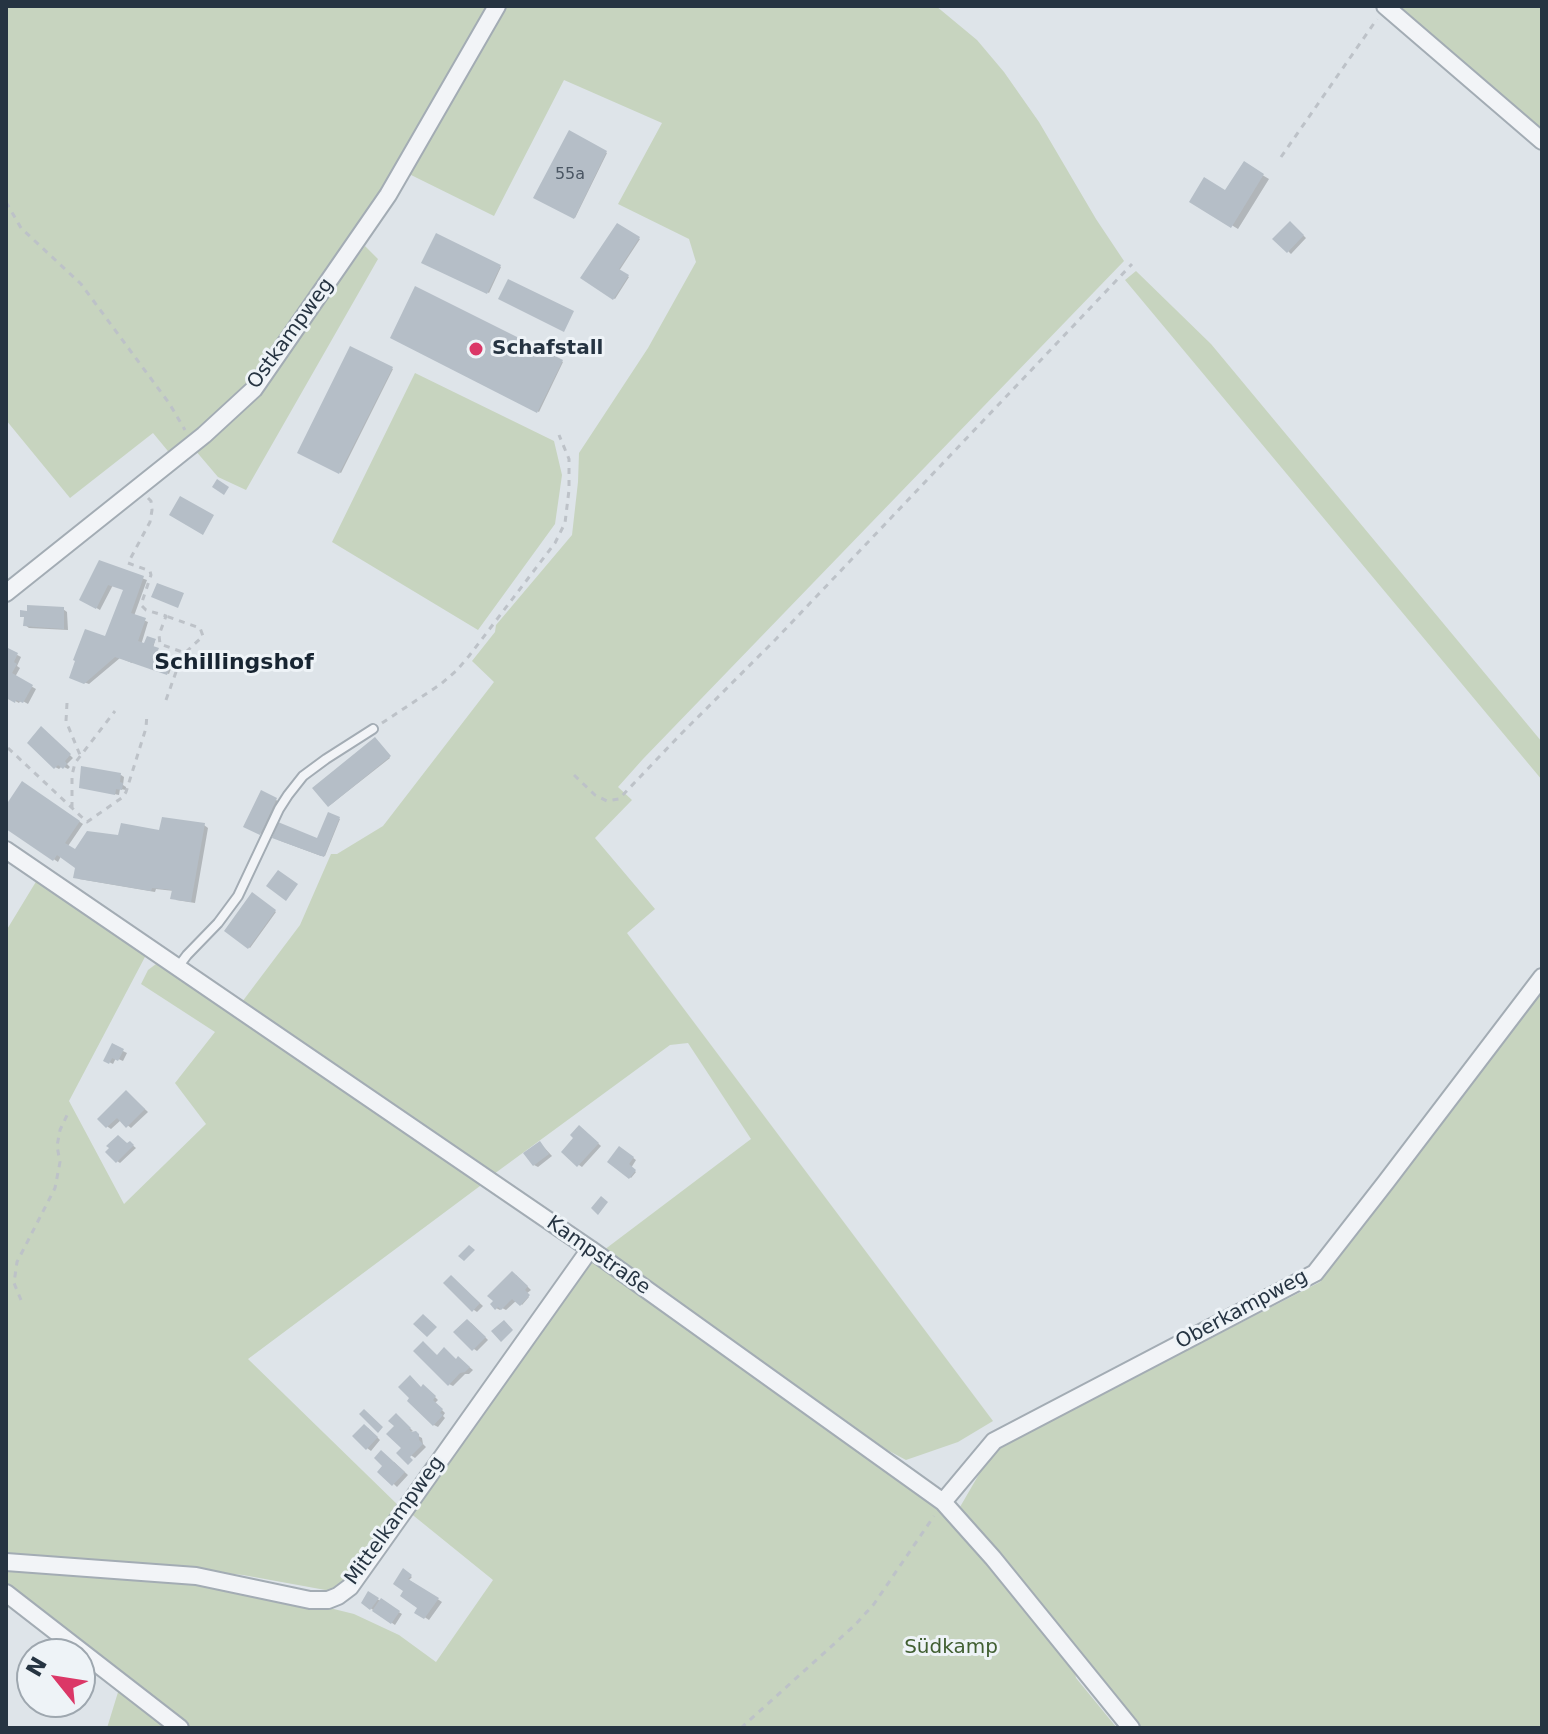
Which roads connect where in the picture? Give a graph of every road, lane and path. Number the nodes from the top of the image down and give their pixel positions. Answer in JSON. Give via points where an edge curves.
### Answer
{"nodes":[{"id":1,"x":497,"y":6,"type":"edge"},
{"id":2,"x":1385,"y":6,"type":"edge"},
{"id":3,"x":1542,"y":141,"type":"edge"},
{"id":4,"x":1281,"y":157,"type":"dead end"},
{"id":5,"x":6,"y":202,"type":"edge"},
{"id":6,"x":1132,"y":264,"type":"dead end"},
{"id":7,"x":559,"y":435,"type":"dead end"},
{"id":8,"x":194,"y":444,"type":"junction"},
{"id":9,"x":140,"y":488,"type":"junction"},
{"id":10,"x":6,"y":593,"type":"edge"},
{"id":11,"x":166,"y":616,"type":"junction"},
{"id":12,"x":183,"y":654,"type":"junction"},
{"id":13,"x":166,"y":700,"type":"dead end"},
{"id":14,"x":67,"y":703,"type":"dead end"},
{"id":15,"x":115,"y":711,"type":"dead end"},
{"id":16,"x":147,"y":713,"type":"dead end"},
{"id":17,"x":373,"y":729,"type":"joint"},
{"id":18,"x":8,"y":748,"type":"edge"},
{"id":19,"x":80,"y":755,"type":"junction"},
{"id":20,"x":574,"y":775,"type":"dead end"},
{"id":21,"x":72,"y":808,"type":"junction"},
{"id":22,"x":6,"y":850,"type":"edge"},
{"id":23,"x":178,"y":967,"type":"junction"},
{"id":24,"x":1542,"y":977,"type":"edge"},
{"id":25,"x":69,"y":1111,"type":"dead end"},
{"id":26,"x":590,"y":1249,"type":"junction"},
{"id":27,"x":21,"y":1300,"type":"dead end"},
{"id":28,"x":943,"y":1502,"type":"junction"},
{"id":29,"x":6,"y":1562,"type":"edge"},
{"id":30,"x":6,"y":1593,"type":"edge"},
{"id":31,"x":180,"y":1728,"type":"edge"},
{"id":32,"x":741,"y":1728,"type":"edge"},
{"id":33,"x":1131,"y":1728,"type":"edge"}],
"edges":[{"from":1,"to":8,"type":"street","name":"Ostkampweg","via":[[388,195],[296,330],[254,389]]},
{"from":2,"to":3,"type":"street"},
{"from":2,"to":4,"type":"path"},
{"from":5,"to":8,"type":"path","via":[[21,228],[81,284]]},
{"from":6,"to":20,"type":"path","via":[[619,799],[595,795]]},
{"from":7,"to":17,"type":"path","via":[[569,459],[569,490],[565,523],[555,543],[457,670]]},
{"from":8,"to":9,"type":"street","name":"Ostkampweg"},
{"from":9,"to":10,"type":"street","name":"Ostkampweg"},
{"from":9,"to":11,"type":"path","via":[[152,510],[128,563],[150,571],[142,606]]},
{"from":11,"to":12,"type":"path","via":[[160,644]]},
{"from":11,"to":12,"type":"path","via":[[203,632]]},
{"from":12,"to":13,"type":"path"},
{"from":14,"to":19,"type":"path","via":[[66,721]]},
{"from":15,"to":19,"type":"path"},
{"from":16,"to":21,"type":"path","via":[[123,797],[87,822]]},
{"from":17,"to":23,"type":"lane","via":[[303,776],[279,809],[238,896]]},
{"from":18,"to":21,"type":"path"},
{"from":19,"to":21,"type":"path","via":[[72,775]]},
{"from":22,"to":23,"type":"street","name":"Kampstraße"},
{"from":23,"to":26,"type":"street","name":"Kampstraße"},
{"from":24,"to":28,"type":"street","name":"Oberkampweg","via":[[1315,1273],[994,1441]]},
{"from":25,"to":27,"type":"path","via":[[57,1146],[55,1188],[17,1262],[14,1283]]},
{"from":26,"to":28,"type":"street","name":"Kampstraße"},
{"from":26,"to":29,"type":"street","name":"Mittelkampweg","via":[[350,1587],[338,1596],[310,1600],[196,1576]]},
{"from":28,"to":32,"type":"path","via":[[874,1604]]},
{"from":28,"to":33,"type":"street","name":"Kampstraße"},
{"from":30,"to":31,"type":"street"}]}
